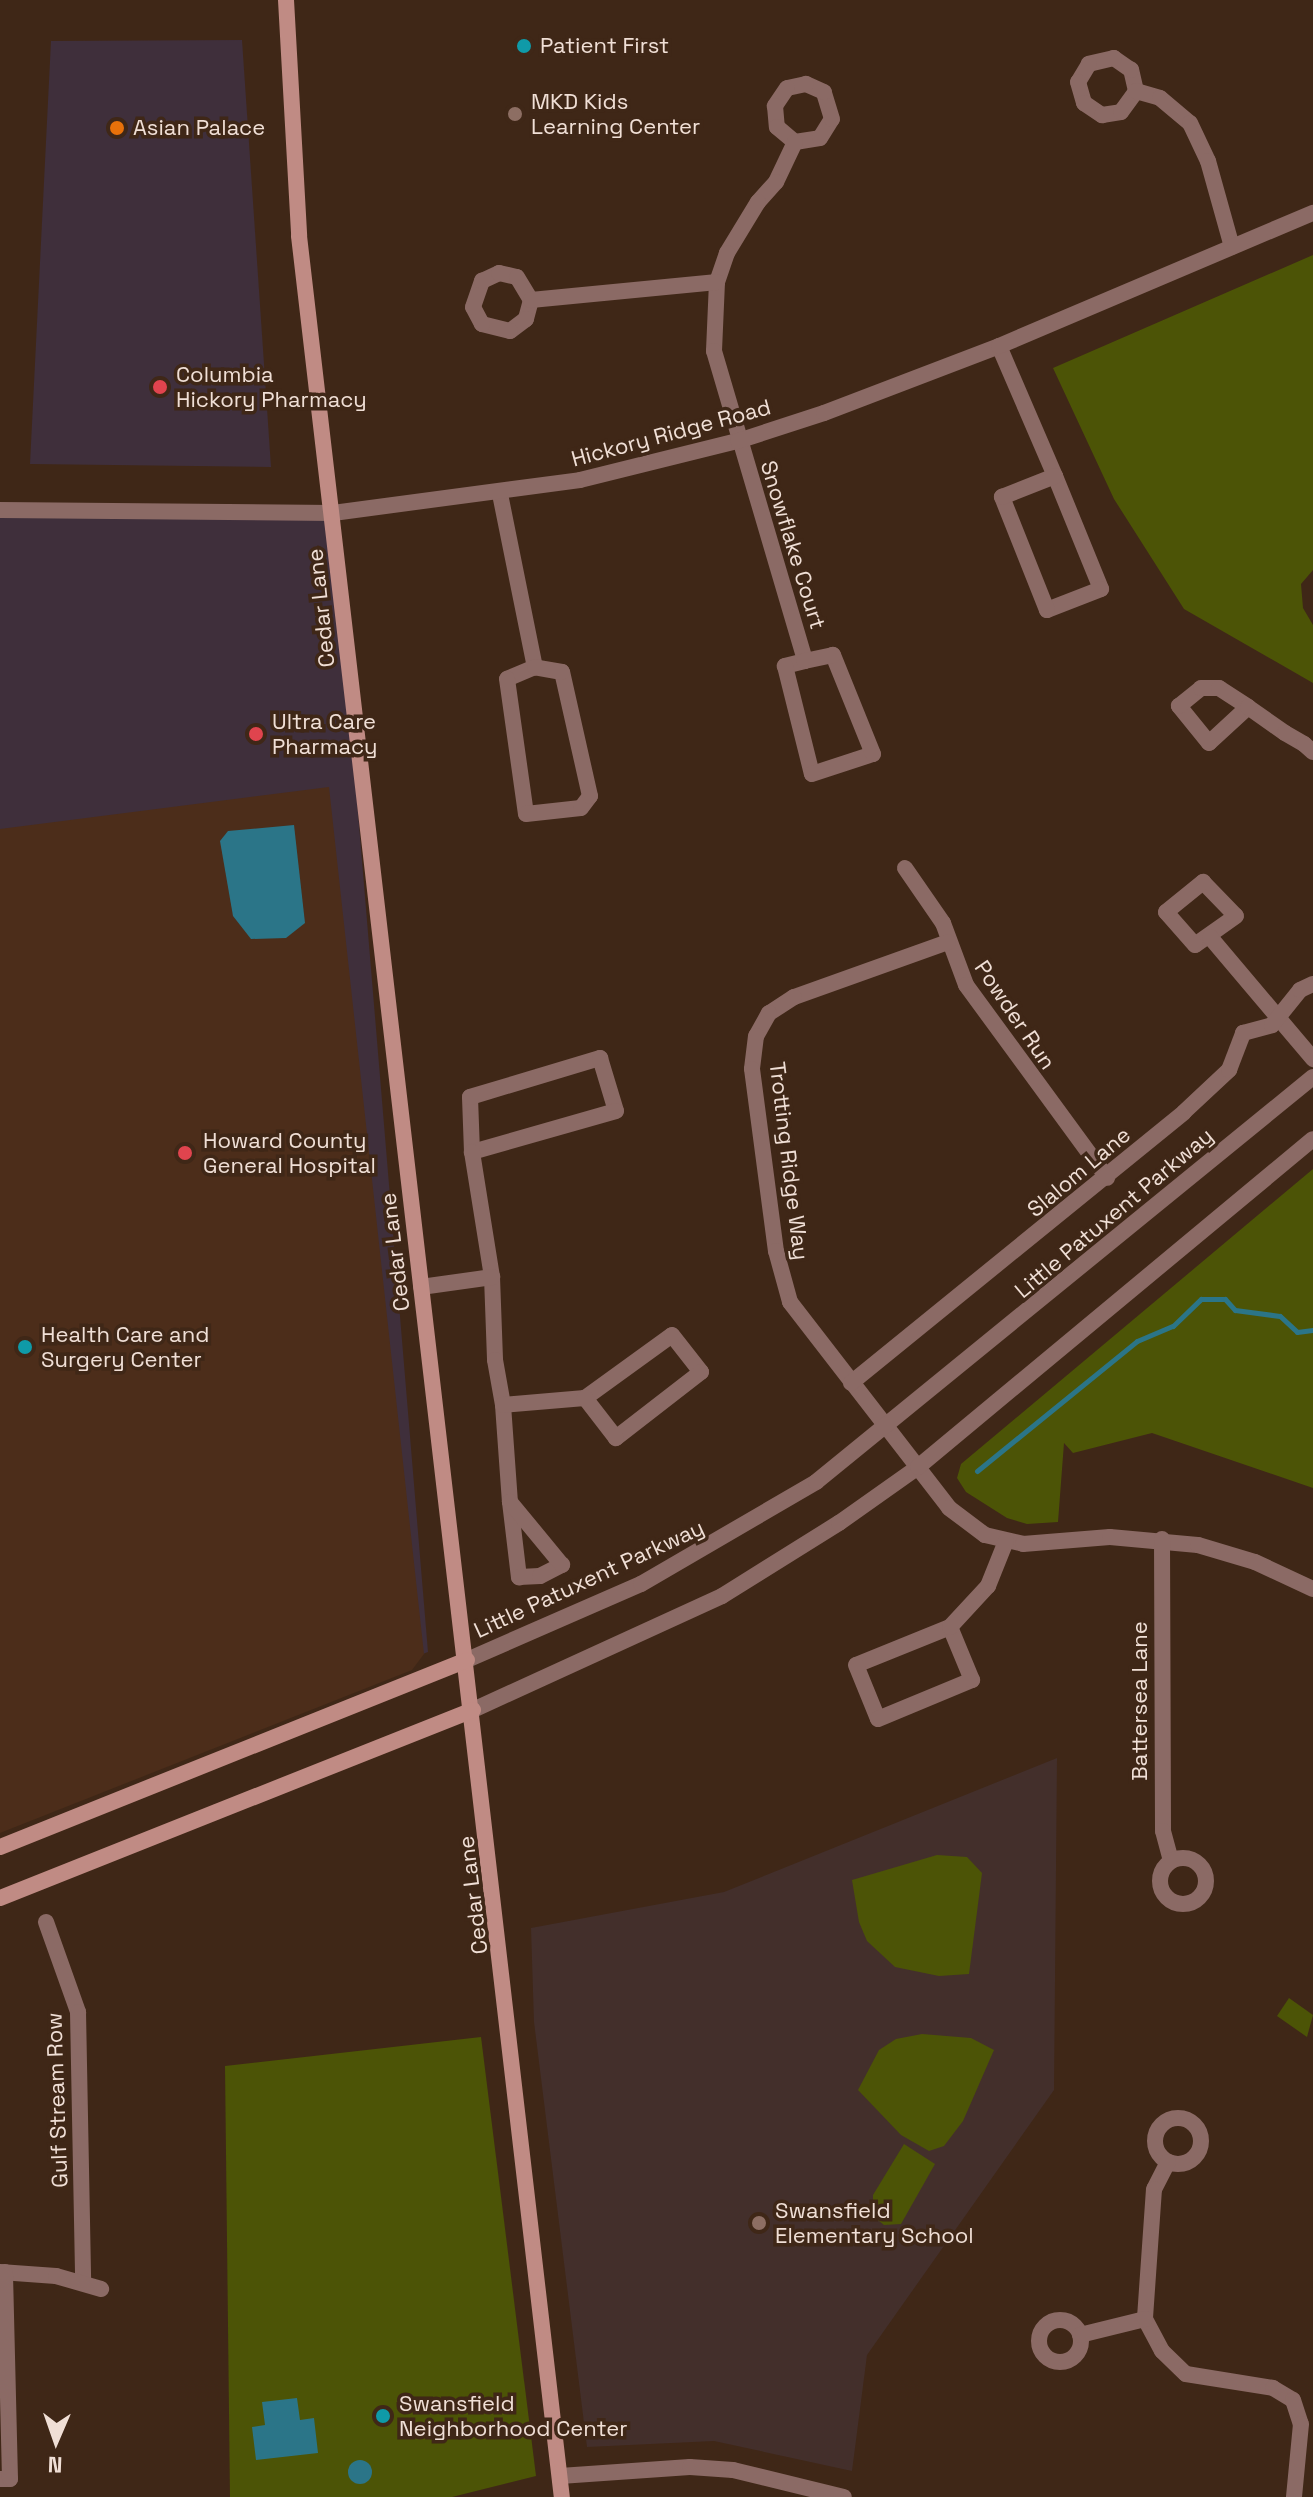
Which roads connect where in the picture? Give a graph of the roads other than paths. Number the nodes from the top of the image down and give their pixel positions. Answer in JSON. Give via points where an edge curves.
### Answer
{"nodes":[{"id":1,"x":286,"y":0,"type":"edge"},
{"id":2,"x":1136,"y":91,"type":"dead end"},
{"id":3,"x":795,"y":142,"type":"dead end"},
{"id":4,"x":1313,"y":213,"type":"edge"},
{"id":5,"x":1232,"y":247,"type":"junction"},
{"id":6,"x":717,"y":282,"type":"junction"},
{"id":7,"x":531,"y":300,"type":"dead end"},
{"id":8,"x":999,"y":346,"type":"junction"},
{"id":9,"x":738,"y":441,"type":"junction"},
{"id":10,"x":1055,"y":476,"type":"junction"},
{"id":11,"x":500,"y":494,"type":"junction"},
{"id":12,"x":0,"y":510,"type":"edge"},
{"id":13,"x":333,"y":513,"type":"junction"},
{"id":14,"x":805,"y":661,"type":"junction"},
{"id":15,"x":535,"y":667,"type":"junction"},
{"id":16,"x":1248,"y":707,"type":"dead end"},
{"id":17,"x":1313,"y":752,"type":"edge"},
{"id":18,"x":905,"y":868,"type":"dead end"},
{"id":19,"x":1210,"y":937,"type":"dead end"},
{"id":20,"x":948,"y":942,"type":"junction"},
{"id":21,"x":1313,"y":984,"type":"edge"},
{"id":22,"x":1280,"y":1018,"type":"junction"},
{"id":23,"x":1313,"y":1059,"type":"edge"},
{"id":24,"x":1313,"y":1077,"type":"edge"},
{"id":25,"x":1313,"y":1139,"type":"edge"},
{"id":26,"x":472,"y":1152,"type":"junction"},
{"id":27,"x":1107,"y":1178,"type":"junction"},
{"id":28,"x":492,"y":1277,"type":"junction"},
{"id":29,"x":421,"y":1287,"type":"junction"},
{"id":30,"x":851,"y":1383,"type":"junction"},
{"id":31,"x":585,"y":1398,"type":"junction"},
{"id":32,"x":503,"y":1405,"type":"junction"},
{"id":33,"x":886,"y":1429,"type":"junction"},
{"id":34,"x":918,"y":1467,"type":"junction"},
{"id":35,"x":510,"y":1502,"type":"junction"},
{"id":36,"x":1162,"y":1539,"type":"junction"},
{"id":37,"x":1006,"y":1541,"type":"junction"},
{"id":38,"x":1313,"y":1589,"type":"edge"},
{"id":39,"x":950,"y":1627,"type":"junction"},
{"id":40,"x":467,"y":1660,"type":"junction"},
{"id":41,"x":473,"y":1710,"type":"junction"},
{"id":42,"x":0,"y":1847,"type":"edge"},
{"id":43,"x":1171,"y":1861,"type":"dead end"},
{"id":44,"x":0,"y":1898,"type":"edge"},
{"id":45,"x":46,"y":1922,"type":"dead end"},
{"id":46,"x":1168,"y":2162,"type":"dead end"},
{"id":47,"x":2,"y":2272,"type":"edge"},
{"id":48,"x":83,"y":2281,"type":"junction"},
{"id":49,"x":101,"y":2289,"type":"dead end"},
{"id":50,"x":1145,"y":2319,"type":"junction"},
{"id":51,"x":1080,"y":2335,"type":"dead end"},
{"id":52,"x":560,"y":2476,"type":"junction"},
{"id":53,"x":0,"y":2479,"type":"edge"},
{"id":54,"x":562,"y":2497,"type":"edge"},
{"id":55,"x":844,"y":2497,"type":"edge"},
{"id":56,"x":1294,"y":2497,"type":"edge"}],
"edges":[{"from":1,"to":13,"type":"main road","name":"Cedar Lane","via":[[298,221]]},
{"from":2,"to":5,"type":"street","via":[[1160,98],[1199,138]]},
{"from":3,"to":6,"type":"street","via":[[776,182],[741,226]]},
{"from":4,"to":5,"type":"street","name":"Hickory Ridge Road"},
{"from":5,"to":8,"type":"street","name":"Hickory Ridge Road"},
{"from":6,"to":7,"type":"street"},
{"from":6,"to":9,"type":"street","name":"Snowflake Court","via":[[714,351]]},
{"from":8,"to":9,"type":"street","name":"Hickory Ridge Road"},
{"from":8,"to":10,"type":"street"},
{"from":9,"to":11,"type":"street","name":"Hickory Ridge Road"},
{"from":9,"to":14,"type":"street","name":"Snowflake Court"},
{"from":10,"to":10,"type":"street","via":[[1002,497],[1047,610],[1101,589]]},
{"from":11,"to":13,"type":"street","name":"Hickory Ridge Road"},
{"from":11,"to":15,"type":"street"},
{"from":12,"to":13,"type":"street","name":"Hickory Ridge Road"},
{"from":13,"to":29,"type":"main road","name":"Cedar Lane"},
{"from":14,"to":14,"type":"street","name":"Snowflake Court","via":[[833,655],[873,754],[812,774],[785,666]]},
{"from":15,"to":15,"type":"street","via":[[507,679],[526,814],[581,808],[590,796],[562,672]]},
{"from":16,"to":17,"type":"street"},
{"from":18,"to":20,"type":"street","name":"Powder Run","via":[[934,907]]},
{"from":19,"to":22,"type":"street"},
{"from":20,"to":27,"type":"street","name":"Powder Run","via":[[966,985]]},
{"from":20,"to":30,"type":"street","name":"Trotting Ridge Way","via":[[794,997],[769,1013],[756,1036],[752,1069],[783,1279],[801,1319]]},
{"from":21,"to":22,"type":"street","name":"Slalom Lane","via":[[1300,990]]},
{"from":22,"to":23,"type":"street"},
{"from":22,"to":27,"type":"street","name":"Slalom Lane","via":[[1243,1033],[1229,1070]]},
{"from":24,"to":33,"type":"street","name":"Little Patuxent Parkway"},
{"from":25,"to":34,"type":"street"},
{"from":26,"to":26,"type":"street","via":[[616,1111],[600,1058],[470,1097]]},
{"from":26,"to":28,"type":"street"},
{"from":27,"to":30,"type":"street","name":"Slalom Lane"},
{"from":28,"to":29,"type":"street"},
{"from":28,"to":32,"type":"street","via":[[495,1360]]},
{"from":29,"to":40,"type":"main road","name":"Cedar Lane"},
{"from":30,"to":33,"type":"street","name":"Trotting Ridge Way"},
{"from":31,"to":31,"type":"street","via":[[616,1438],[701,1372],[672,1335]]},
{"from":31,"to":32,"type":"street"},
{"from":32,"to":35,"type":"street"},
{"from":33,"to":34,"type":"street","name":"Trotting Ridge Way"},
{"from":33,"to":40,"type":"street","name":"Little Patuxent Parkway","via":[[816,1482],[704,1552]]},
{"from":34,"to":37,"type":"street","name":"Trotting Ridge Way","via":[[964,1521]]},
{"from":34,"to":41,"type":"street","via":[[722,1596]]},
{"from":35,"to":35,"type":"street","via":[[519,1577],[540,1576],[562,1565]]},
{"from":36,"to":37,"type":"street"},
{"from":36,"to":38,"type":"street","via":[[1227,1551]]},
{"from":36,"to":43,"type":"street","name":"Battersea Lane","via":[[1163,1831]]},
{"from":37,"to":39,"type":"street","via":[[988,1586]]},
{"from":39,"to":39,"type":"street","via":[[972,1680],[878,1719],[856,1665]]},
{"from":40,"to":41,"type":"main road","name":"Cedar Lane"},
{"from":40,"to":42,"type":"main road","name":"Little Patuxent Parkway"},
{"from":41,"to":44,"type":"main road"},
{"from":41,"to":52,"type":"main road","name":"Cedar Lane"},
{"from":45,"to":48,"type":"street","name":"Gulf Stream Row","via":[[78,2012]]},
{"from":46,"to":50,"type":"street","via":[[1154,2189]]},
{"from":47,"to":48,"type":"street"},
{"from":47,"to":53,"type":"street","via":[[10,2479]]},
{"from":48,"to":49,"type":"street"},
{"from":50,"to":51,"type":"street"},
{"from":50,"to":56,"type":"street","via":[[1162,2351],[1186,2374],[1273,2388],[1293,2400],[1301,2424]]},
{"from":52,"to":54,"type":"main road","name":"Cedar Lane"},
{"from":52,"to":55,"type":"street","via":[[705,2468]]}]}
